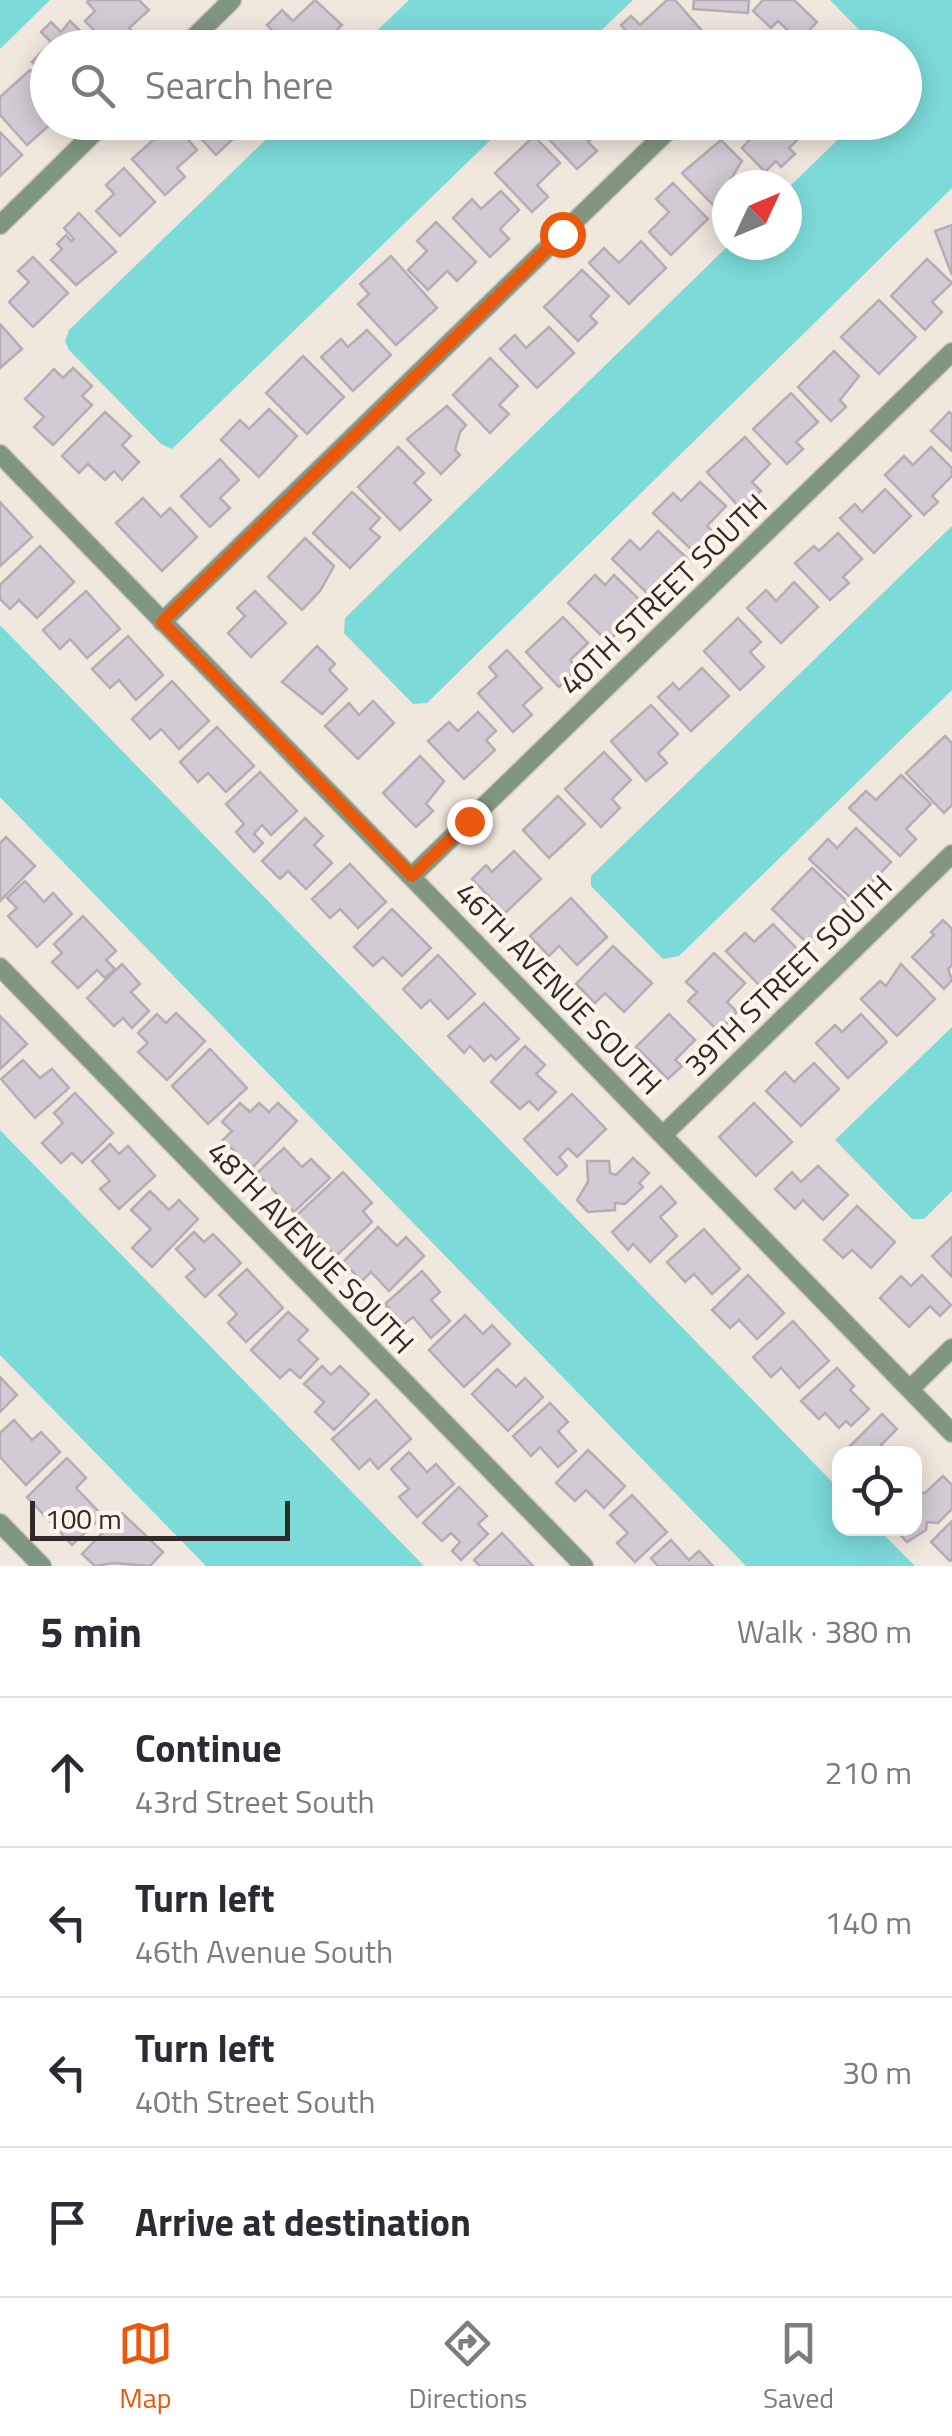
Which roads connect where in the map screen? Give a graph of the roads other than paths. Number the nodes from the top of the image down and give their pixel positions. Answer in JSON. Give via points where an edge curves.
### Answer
{"nodes":[{"id":1,"x":232,"y":0,"type":"edge"},
{"id":2,"x":201,"y":30,"type":"edge"},
{"id":3,"x":86,"y":140,"type":"edge"},
{"id":4,"x":657,"y":140,"type":"edge"},
{"id":5,"x":0,"y":224,"type":"edge"},
{"id":6,"x":952,"y":352,"type":"edge"},
{"id":7,"x":0,"y":454,"type":"edge"},
{"id":8,"x":162,"y":622,"type":"junction"},
{"id":9,"x":952,"y":854,"type":"edge"},
{"id":10,"x":412,"y":876,"type":"junction"},
{"id":11,"x":0,"y":967,"type":"edge"},
{"id":12,"x":663,"y":1135,"type":"junction"},
{"id":13,"x":952,"y":1348,"type":"edge"},
{"id":14,"x":910,"y":1390,"type":"junction"},
{"id":15,"x":952,"y":1432,"type":"edge"},
{"id":16,"x":0,"y":1523,"type":"edge"},
{"id":17,"x":42,"y":1566,"type":"edge"},
{"id":18,"x":584,"y":1566,"type":"edge"}],
"edges":[{"from":1,"to":2,"type":"street"},
{"from":3,"to":5,"type":"street"},
{"from":4,"to":8,"type":"street"},
{"from":6,"to":10,"type":"street","name":"40TH STREET SOUTH"},
{"from":7,"to":8,"type":"street","name":"46TH AVENUE SOUTH"},
{"from":8,"to":10,"type":"street","name":"46TH AVENUE SOUTH"},
{"from":9,"to":12,"type":"street","name":"39TH STREET SOUTH"},
{"from":10,"to":12,"type":"street","name":"46TH AVENUE SOUTH"},
{"from":11,"to":18,"type":"street","name":"48TH AVENUE SOUTH"},
{"from":12,"to":14,"type":"street","name":"46TH AVENUE SOUTH"},
{"from":13,"to":14,"type":"street"},
{"from":14,"to":15,"type":"street","name":"46TH AVENUE SOUTH"},
{"from":16,"to":17,"type":"street"}]}
